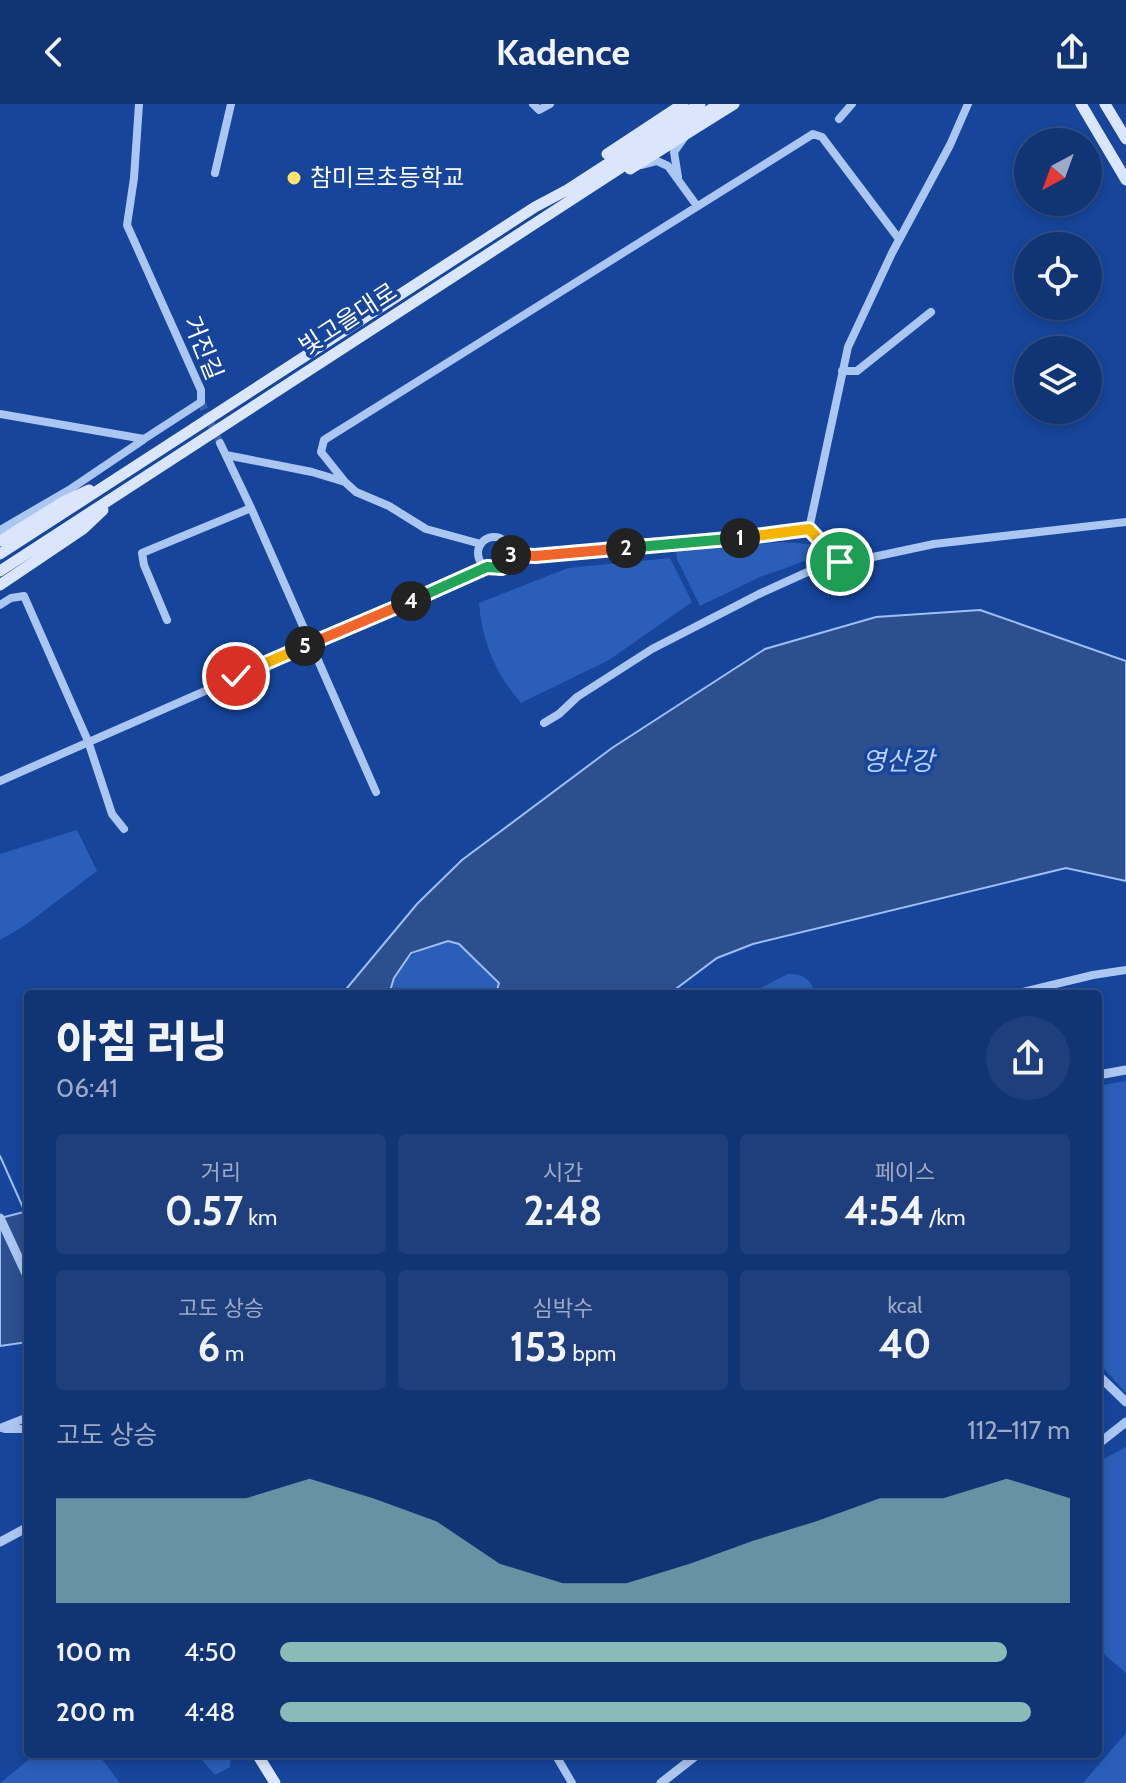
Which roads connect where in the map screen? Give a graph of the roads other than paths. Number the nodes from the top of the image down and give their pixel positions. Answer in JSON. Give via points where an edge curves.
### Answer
{"nodes":[{"id":1,"x":139,"y":104,"type":"edge"},
{"id":2,"x":231,"y":104,"type":"edge"},
{"id":3,"x":533,"y":104,"type":"edge"},
{"id":4,"x":550,"y":104,"type":"edge"},
{"id":5,"x":683,"y":104,"type":"edge"},
{"id":6,"x":700,"y":104,"type":"edge"},
{"id":7,"x":719,"y":104,"type":"edge"},
{"id":8,"x":734,"y":104,"type":"edge"},
{"id":9,"x":852,"y":104,"type":"edge"},
{"id":10,"x":968,"y":104,"type":"edge"},
{"id":11,"x":1081,"y":104,"type":"edge"},
{"id":12,"x":1105,"y":104,"type":"edge"},
{"id":13,"x":839,"y":119,"type":"dead end"},
{"id":14,"x":697,"y":127,"type":"junction"},
{"id":15,"x":1126,"y":139,"type":"edge"},
{"id":16,"x":630,"y":169,"type":"junction"},
{"id":17,"x":215,"y":173,"type":"dead end"},
{"id":18,"x":678,"y":178,"type":"junction"},
{"id":19,"x":1126,"y":180,"type":"edge"},
{"id":20,"x":697,"y":206,"type":"junction"},
{"id":21,"x":535,"y":207,"type":"junction"},
{"id":22,"x":543,"y":218,"type":"junction"},
{"id":23,"x":899,"y":239,"type":"junction"},
{"id":24,"x":931,"y":312,"type":"dead end"},
{"id":25,"x":842,"y":371,"type":"junction"},
{"id":26,"x":0,"y":414,"type":"edge"},
{"id":27,"x":144,"y":439,"type":"junction"},
{"id":28,"x":220,"y":443,"type":"tunnel mouth"},
{"id":29,"x":226,"y":455,"type":"junction"},
{"id":30,"x":119,"y":476,"type":"junction"},
{"id":31,"x":345,"y":482,"type":"junction"},
{"id":32,"x":128,"y":488,"type":"junction"},
{"id":33,"x":251,"y":508,"type":"junction"},
{"id":34,"x":1126,"y":522,"type":"edge"},
{"id":35,"x":809,"y":529,"type":"junction"},
{"id":36,"x":0,"y":530,"type":"edge"},
{"id":37,"x":0,"y":541,"type":"edge"},
{"id":38,"x":481,"y":544,"type":"junction"},
{"id":39,"x":0,"y":554,"type":"edge"},
{"id":40,"x":511,"y":555,"type":"junction"},
{"id":41,"x":840,"y":562,"type":"junction"},
{"id":42,"x":487,"y":567,"type":"junction"},
{"id":43,"x":0,"y":571,"type":"edge"},
{"id":44,"x":0,"y":585,"type":"edge"},
{"id":45,"x":0,"y":605,"type":"edge"},
{"id":46,"x":167,"y":620,"type":"dead end"},
{"id":47,"x":310,"y":644,"type":"junction"},
{"id":48,"x":544,"y":723,"type":"dead end"},
{"id":49,"x":88,"y":741,"type":"junction"},
{"id":50,"x":0,"y":781,"type":"edge"},
{"id":51,"x":376,"y":792,"type":"dead end"},
{"id":52,"x":124,"y":829,"type":"dead end"},
{"id":53,"x":1126,"y":970,"type":"edge"},
{"id":54,"x":1031,"y":990,"type":"edge"},
{"id":55,"x":1126,"y":1070,"type":"edge"},
{"id":56,"x":1102,"y":1074,"type":"edge"},
{"id":57,"x":0,"y":1218,"type":"edge"},
{"id":58,"x":24,"y":1269,"type":"edge"},
{"id":59,"x":1102,"y":1379,"type":"edge"},
{"id":60,"x":1126,"y":1402,"type":"edge"},
{"id":61,"x":24,"y":1419,"type":"edge"},
{"id":62,"x":1126,"y":1422,"type":"edge"},
{"id":63,"x":0,"y":1429,"type":"edge"},
{"id":64,"x":24,"y":1429,"type":"edge"},
{"id":65,"x":1102,"y":1441,"type":"edge"},
{"id":66,"x":24,"y":1529,"type":"edge"},
{"id":67,"x":0,"y":1542,"type":"edge"},
{"id":68,"x":259,"y":1758,"type":"edge"},
{"id":69,"x":557,"y":1758,"type":"edge"},
{"id":70,"x":693,"y":1758,"type":"edge"},
{"id":71,"x":275,"y":1783,"type":"edge"},
{"id":72,"x":572,"y":1783,"type":"edge"},
{"id":73,"x":661,"y":1783,"type":"edge"}],
"edges":[{"from":1,"to":27,"type":"street","name":"거진길","via":[[127,225],[201,390],[201,402]]},
{"from":2,"to":17,"type":"street"},
{"from":3,"to":4,"type":"street","via":[[539,110]]},
{"from":5,"to":21,"type":"main road"},
{"from":6,"to":21,"type":"main road","name":"빛고을대로"},
{"from":7,"to":22,"type":"main road","name":"빛고을대로"},
{"from":8,"to":14,"type":"main road"},
{"from":9,"to":13,"type":"street"},
{"from":10,"to":23,"type":"street"},
{"from":11,"to":19,"type":"main road"},
{"from":12,"to":15,"type":"main road"},
{"from":14,"to":16,"type":"main road"},
{"from":14,"to":18,"type":"street","via":[[674,152]]},
{"from":16,"to":18,"type":"street","via":[[657,161]]},
{"from":16,"to":22,"type":"main road"},
{"from":18,"to":20,"type":"street"},
{"from":20,"to":23,"type":"street","via":[[813,134],[822,137]]},
{"from":20,"to":31,"type":"street","via":[[324,440],[321,452]]},
{"from":21,"to":30,"type":"main road","name":"빛고을대로"},
{"from":22,"to":32,"type":"main road","name":"빛고을대로"},
{"from":23,"to":25,"type":"street","via":[[848,347]]},
{"from":24,"to":25,"type":"street","via":[[857,371]]},
{"from":25,"to":35,"type":"street"},
{"from":26,"to":27,"type":"street"},
{"from":27,"to":36,"type":"street"},
{"from":28,"to":29,"type":"street"},
{"from":29,"to":31,"type":"street"},
{"from":29,"to":33,"type":"street"},
{"from":30,"to":37,"type":"main road"},
{"from":30,"to":39,"type":"main road","name":"빛고을대로"},
{"from":31,"to":38,"type":"street","via":[[426,529]]},
{"from":32,"to":43,"type":"main road","name":"빛고을대로"},
{"from":32,"to":44,"type":"main road","via":[[83,529]]},
{"from":33,"to":46,"type":"street","via":[[142,553]]},
{"from":33,"to":47,"type":"street"},
{"from":34,"to":41,"type":"street","via":[[934,544]]},
{"from":35,"to":40,"type":"street"},
{"from":35,"to":41,"type":"street"},
{"from":38,"to":40,"type":"street","via":[[500,538]]},
{"from":38,"to":42,"type":"street","via":[[478,554]]},
{"from":40,"to":42,"type":"street","via":[[502,568]]},
{"from":41,"to":48,"type":"street","via":[[759,594],[666,641]]},
{"from":42,"to":47,"type":"street"},
{"from":45,"to":49,"type":"street","via":[[24,596]]},
{"from":47,"to":49,"type":"street"},
{"from":47,"to":51,"type":"street"},
{"from":49,"to":50,"type":"street"},
{"from":49,"to":52,"type":"street","via":[[112,814]]},
{"from":53,"to":54,"type":"street"},
{"from":55,"to":56,"type":"street"},
{"from":57,"to":58,"type":"street"},
{"from":59,"to":60,"type":"street"},
{"from":61,"to":63,"type":"street"},
{"from":62,"to":65,"type":"street"},
{"from":63,"to":64,"type":"street"},
{"from":66,"to":67,"type":"street"},
{"from":68,"to":71,"type":"main road"},
{"from":69,"to":72,"type":"street"},
{"from":70,"to":73,"type":"street"}]}
